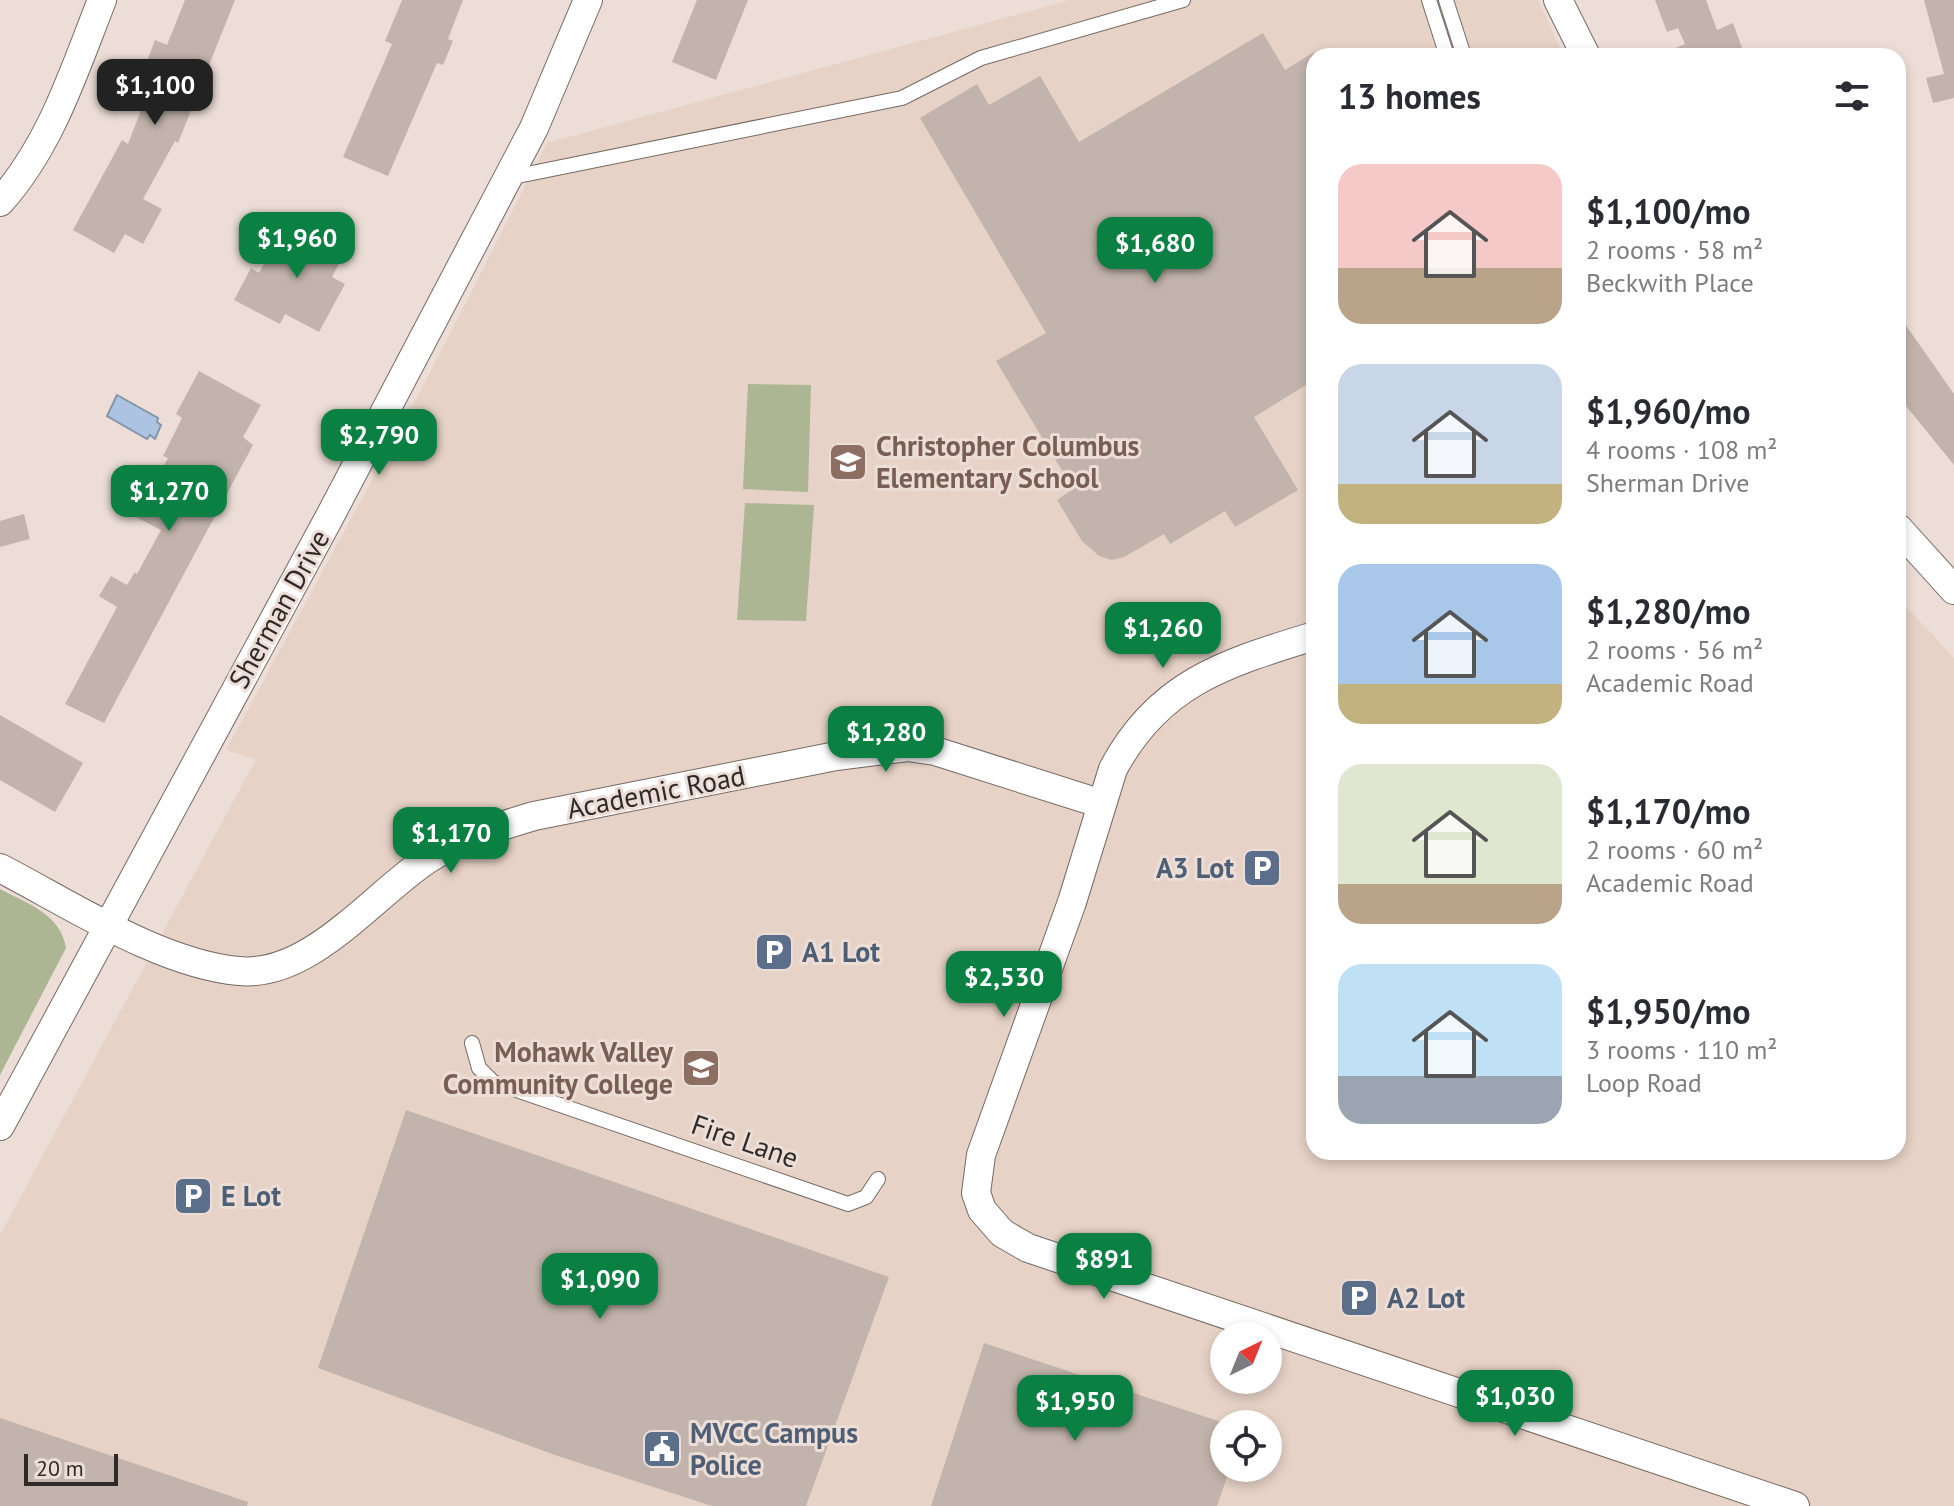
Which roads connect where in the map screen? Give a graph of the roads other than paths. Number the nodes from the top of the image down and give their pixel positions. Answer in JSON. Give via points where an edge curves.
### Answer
{"nodes":[{"id":1,"x":102,"y":0,"type":"edge"},
{"id":2,"x":588,"y":0,"type":"edge"},
{"id":3,"x":1183,"y":0,"type":"edge"},
{"id":4,"x":1429,"y":0,"type":"edge"},
{"id":5,"x":1446,"y":0,"type":"edge"},
{"id":6,"x":1558,"y":0,"type":"edge"},
{"id":7,"x":1444,"y":48,"type":"edge"},
{"id":8,"x":1461,"y":48,"type":"edge"},
{"id":9,"x":1582,"y":48,"type":"edge"},
{"id":10,"x":507,"y":178,"type":"junction"},
{"id":11,"x":0,"y":202,"type":"edge"},
{"id":12,"x":1906,"y":537,"type":"edge"},
{"id":13,"x":1954,"y":590,"type":"edge"},
{"id":14,"x":1306,"y":638,"type":"edge"},
{"id":15,"x":1102,"y":804,"type":"junction"},
{"id":16,"x":0,"y":868,"type":"edge"},
{"id":17,"x":108,"y":924,"type":"junction"},
{"id":18,"x":472,"y":1043,"type":"dead end"},
{"id":19,"x":0,"y":1126,"type":"edge"},
{"id":20,"x":878,"y":1179,"type":"dead end"},
{"id":21,"x":1795,"y":1506,"type":"edge"}],
"edges":[{"from":1,"to":11,"type":"street","via":[[53,122]]},
{"from":2,"to":10,"type":"street","name":"Sherman Drive"},
{"from":3,"to":10,"type":"lane","via":[[981,58],[902,98]]},
{"from":4,"to":7,"type":"lane"},
{"from":5,"to":8,"type":"lane"},
{"from":6,"to":9,"type":"street"},
{"from":10,"to":17,"type":"street","name":"Sherman Drive"},
{"from":12,"to":13,"type":"street"},
{"from":14,"to":15,"type":"street","via":[[1234,660],[1183,687],[1156,709],[1124,748]]},
{"from":15,"to":17,"type":"street","name":"Academic Road","via":[[935,751],[882,748],[489,829],[424,862],[315,948],[262,970],[225,970]]},
{"from":15,"to":21,"type":"street","via":[[981,1155],[976,1193],[992,1223],[1014,1241],[1058,1259]]},
{"from":16,"to":17,"type":"street","name":"Academic Road"},
{"from":17,"to":19,"type":"street","name":"Sherman Drive"},
{"from":18,"to":20,"type":"lane","name":"Fire Lane","via":[[479,1068],[493,1082],[848,1204],[866,1197]]}]}
